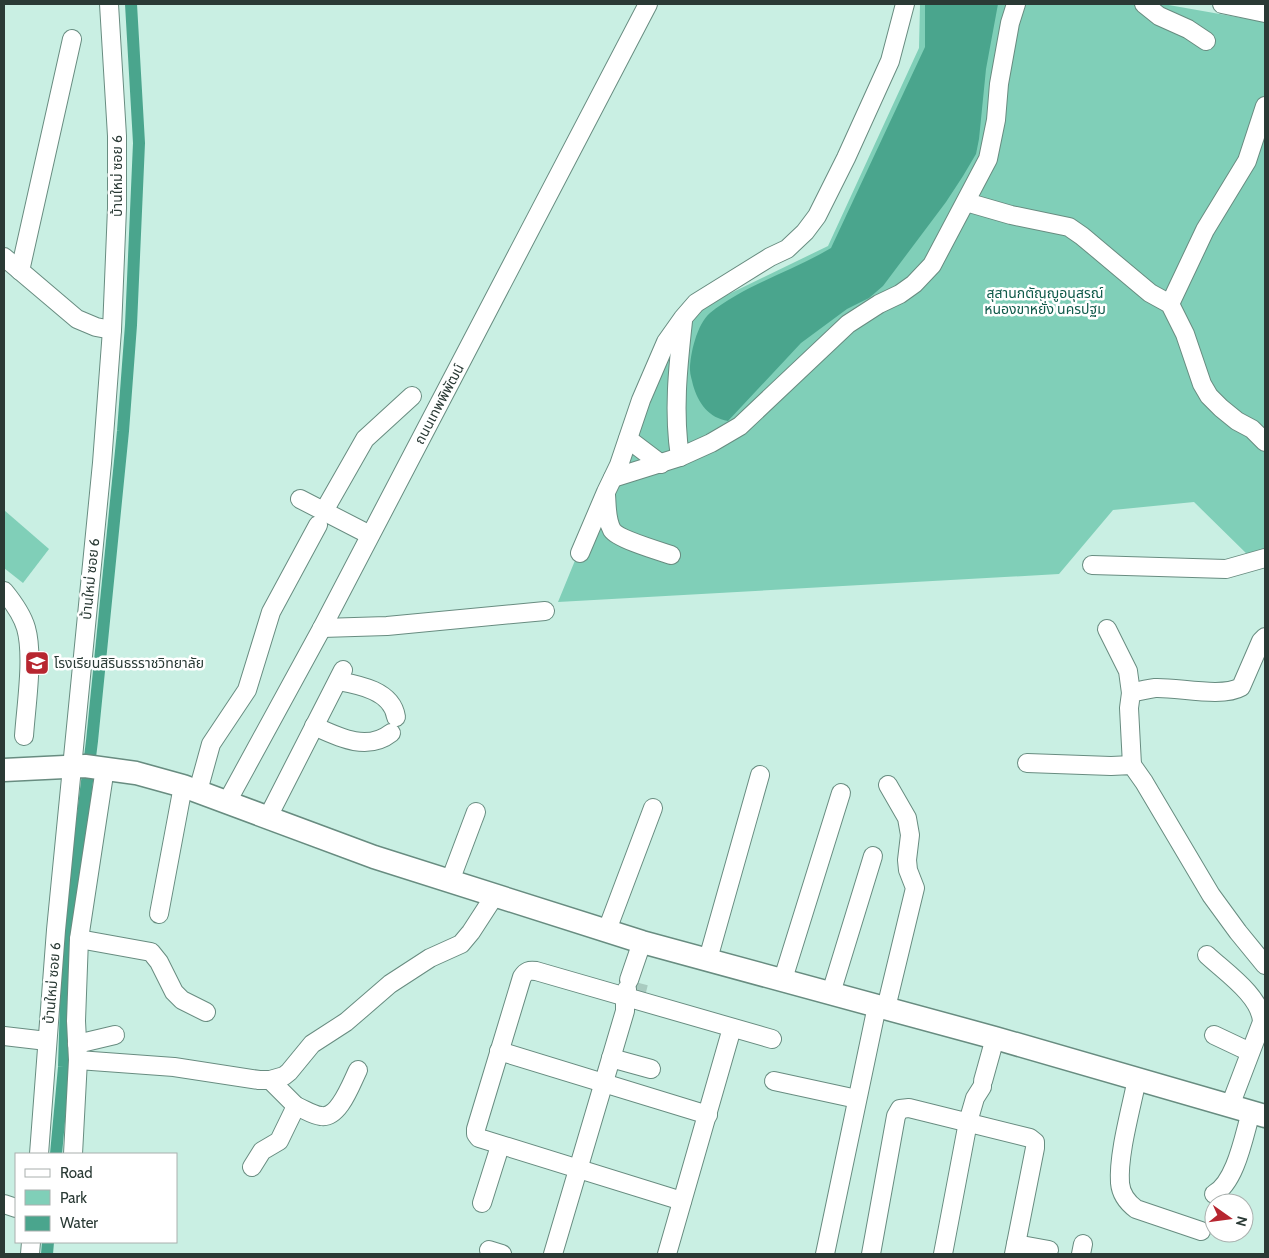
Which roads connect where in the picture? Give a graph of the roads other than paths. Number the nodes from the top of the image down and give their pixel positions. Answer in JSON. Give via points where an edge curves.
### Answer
{"nodes":[{"id":1,"x":109,"y":4,"type":"edge"},
{"id":2,"x":648,"y":4,"type":"edge"},
{"id":3,"x":905,"y":4,"type":"edge"},
{"id":4,"x":1016,"y":4,"type":"edge"},
{"id":5,"x":1144,"y":4,"type":"edge"},
{"id":6,"x":1222,"y":4,"type":"edge"},
{"id":7,"x":1265,"y":13,"type":"edge"},
{"id":8,"x":72,"y":39,"type":"dead end"},
{"id":9,"x":1206,"y":41,"type":"dead end"},
{"id":10,"x":1265,"y":106,"type":"edge"},
{"id":11,"x":966,"y":202,"type":"junction"},
{"id":12,"x":4,"y":257,"type":"edge"},
{"id":13,"x":20,"y":271,"type":"junction"},
{"id":14,"x":1170,"y":304,"type":"junction"},
{"id":15,"x":683,"y":318,"type":"junction"},
{"id":16,"x":112,"y":330,"type":"junction"},
{"id":17,"x":412,"y":396,"type":"dead end"},
{"id":18,"x":628,"y":439,"type":"junction"},
{"id":19,"x":1265,"y":442,"type":"edge"},
{"id":20,"x":680,"y":457,"type":"junction"},
{"id":21,"x":661,"y":464,"type":"junction"},
{"id":22,"x":610,"y":485,"type":"junction"},
{"id":23,"x":300,"y":499,"type":"dead end"},
{"id":24,"x":321,"y":518,"type":"junction"},
{"id":25,"x":370,"y":535,"type":"junction"},
{"id":26,"x":580,"y":553,"type":"dead end"},
{"id":27,"x":671,"y":555,"type":"dead end"},
{"id":28,"x":1265,"y":558,"type":"edge"},
{"id":29,"x":1092,"y":566,"type":"dead end"},
{"id":30,"x":4,"y":591,"type":"edge"},
{"id":31,"x":545,"y":611,"type":"dead end"},
{"id":32,"x":322,"y":628,"type":"junction"},
{"id":33,"x":1108,"y":628,"type":"dead end"},
{"id":34,"x":1265,"y":637,"type":"edge"},
{"id":35,"x":1131,"y":693,"type":"junction"},
{"id":36,"x":314,"y":726,"type":"junction"},
{"id":37,"x":24,"y":736,"type":"dead end"},
{"id":38,"x":1027,"y":763,"type":"dead end"},
{"id":39,"x":1132,"y":765,"type":"junction"},
{"id":40,"x":89,"y":767,"type":"junction"},
{"id":41,"x":4,"y":770,"type":"edge"},
{"id":42,"x":760,"y":775,"type":"dead end"},
{"id":43,"x":888,"y":785,"type":"dead end"},
{"id":44,"x":190,"y":789,"type":"junction"},
{"id":45,"x":841,"y":793,"type":"dead end"},
{"id":46,"x":227,"y":802,"type":"junction"},
{"id":47,"x":653,"y":808,"type":"dead end"},
{"id":48,"x":476,"y":812,"type":"dead end"},
{"id":49,"x":268,"y":817,"type":"junction"},
{"id":50,"x":873,"y":856,"type":"dead end"},
{"id":51,"x":450,"y":881,"type":"junction"},
{"id":52,"x":494,"y":895,"type":"junction"},
{"id":53,"x":159,"y":914,"type":"dead end"},
{"id":54,"x":607,"y":930,"type":"junction"},
{"id":55,"x":78,"y":939,"type":"junction"},
{"id":56,"x":647,"y":943,"type":"junction"},
{"id":57,"x":1206,"y":955,"type":"dead end"},
{"id":58,"x":708,"y":959,"type":"junction"},
{"id":59,"x":1265,"y":965,"type":"edge"},
{"id":60,"x":783,"y":979,"type":"junction"},
{"id":61,"x":631,"y":993,"type":"junction"},
{"id":62,"x":830,"y":993,"type":"junction"},
{"id":63,"x":881,"y":1007,"type":"junction"},
{"id":64,"x":206,"y":1012,"type":"dead end"},
{"id":65,"x":732,"y":1028,"type":"junction"},
{"id":66,"x":115,"y":1035,"type":"dead end"},
{"id":67,"x":1214,"y":1035,"type":"dead end"},
{"id":68,"x":4,"y":1036,"type":"edge"},
{"id":69,"x":990,"y":1037,"type":"junction"},
{"id":70,"x":772,"y":1039,"type":"dead end"},
{"id":71,"x":47,"y":1041,"type":"junction"},
{"id":72,"x":499,"y":1051,"type":"junction"},
{"id":73,"x":78,"y":1052,"type":"junction"},
{"id":74,"x":1250,"y":1052,"type":"junction"},
{"id":75,"x":611,"y":1058,"type":"junction"},
{"id":76,"x":651,"y":1069,"type":"dead end"},
{"id":77,"x":358,"y":1070,"type":"dead end"},
{"id":78,"x":1136,"y":1079,"type":"junction"},
{"id":79,"x":270,"y":1080,"type":"junction"},
{"id":80,"x":774,"y":1081,"type":"dead end"},
{"id":81,"x":604,"y":1084,"type":"junction"},
{"id":82,"x":857,"y":1099,"type":"junction"},
{"id":83,"x":296,"y":1106,"type":"junction"},
{"id":84,"x":1230,"y":1106,"type":"junction"},
{"id":85,"x":1258,"y":1114,"type":"edge"},
{"id":86,"x":708,"y":1115,"type":"junction"},
{"id":87,"x":968,"y":1122,"type":"junction"},
{"id":88,"x":500,"y":1146,"type":"junction"},
{"id":89,"x":39,"y":1153,"type":"edge"},
{"id":90,"x":73,"y":1153,"type":"edge"},
{"id":91,"x":252,"y":1167,"type":"dead end"},
{"id":92,"x":578,"y":1168,"type":"junction"},
{"id":93,"x":1215,"y":1193,"type":"edge"},
{"id":94,"x":682,"y":1201,"type":"junction"},
{"id":95,"x":482,"y":1203,"type":"dead end"},
{"id":96,"x":1201,"y":1231,"type":"dead end"},
{"id":97,"x":1015,"y":1249,"type":"edge"},
{"id":98,"x":1049,"y":1250,"type":"dead end"},
{"id":99,"x":553,"y":1254,"type":"edge"},
{"id":100,"x":667,"y":1254,"type":"edge"},
{"id":101,"x":825,"y":1254,"type":"edge"},
{"id":102,"x":871,"y":1254,"type":"edge"},
{"id":103,"x":943,"y":1254,"type":"edge"}],
"edges":[{"from":1,"to":16,"type":"street","name":"บ้านใหม่ ซอย 6","via":[[117,136]]},
{"from":2,"to":25,"type":"street","name":"ถนนเทพพิพัฒน์"},
{"from":3,"to":15,"type":"street","via":[[890,61],[817,216],[787,249],[696,303]]},
{"from":4,"to":11,"type":"street","via":[[1010,23],[988,159]]},
{"from":5,"to":9,"type":"street","via":[[1159,16],[1188,28]]},
{"from":6,"to":7,"type":"street"},
{"from":8,"to":13,"type":"street"},
{"from":10,"to":14,"type":"street","via":[[1247,161],[1205,230]]},
{"from":11,"to":14,"type":"street","via":[[1069,227],[1150,293]]},
{"from":11,"to":20,"type":"street","via":[[932,265],[914,284],[848,324],[740,426]]},
{"from":12,"to":13,"type":"street"},
{"from":13,"to":16,"type":"street","via":[[76,319]]},
{"from":14,"to":19,"type":"street","via":[[1186,334],[1209,396]]},
{"from":15,"to":18,"type":"street","via":[[666,342]]},
{"from":15,"to":20,"type":"street","via":[[677,380],[676,428]]},
{"from":16,"to":40,"type":"street","name":"บ้านใหม่ ซอย 6","via":[[101,470]]},
{"from":17,"to":24,"type":"street","via":[[365,439]]},
{"from":18,"to":21,"type":"street"},
{"from":18,"to":22,"type":"street"},
{"from":20,"to":21,"type":"street"},
{"from":21,"to":22,"type":"street"},
{"from":22,"to":26,"type":"street"},
{"from":22,"to":27,"type":"street","via":[[607,515],[613,531]]},
{"from":23,"to":24,"type":"street"},
{"from":24,"to":25,"type":"street"},
{"from":24,"to":44,"type":"street","via":[[271,612],[247,690],[211,744]]},
{"from":25,"to":32,"type":"street","name":"ถนนเทพพิพัฒน์"},
{"from":28,"to":29,"type":"street","via":[[1226,569]]},
{"from":30,"to":37,"type":"street","via":[[20,613],[30,645]]},
{"from":31,"to":32,"type":"street","via":[[387,626]]},
{"from":32,"to":46,"type":"street","name":"ถนนเทพพิพัฒน์"},
{"from":33,"to":35,"type":"street","via":[[1128,671]]},
{"from":34,"to":35,"type":"street","via":[[1241,686],[1235,690],[1154,688]]},
{"from":35,"to":39,"type":"street"},
{"from":36,"to":36,"type":"street","via":[[341,676],[378,693],[395,711],[393,725],[379,740],[368,743],[338,737]]},
{"from":36,"to":49,"type":"street"},
{"from":38,"to":39,"type":"street"},
{"from":39,"to":59,"type":"street","via":[[1211,895]]},
{"from":40,"to":41,"type":"main road"},
{"from":40,"to":44,"type":"main road","via":[[136,773]]},
{"from":40,"to":55,"type":"street"},
{"from":40,"to":71,"type":"street","name":"บ้านใหม่ ซอย 6"},
{"from":42,"to":58,"type":"street"},
{"from":43,"to":63,"type":"street","via":[[907,818],[910,835],[908,870],[915,888]]},
{"from":44,"to":46,"type":"main road"},
{"from":44,"to":53,"type":"street"},
{"from":45,"to":60,"type":"street"},
{"from":46,"to":49,"type":"main road"},
{"from":47,"to":54,"type":"street"},
{"from":48,"to":51,"type":"street"},
{"from":49,"to":51,"type":"main road","via":[[374,857]]},
{"from":50,"to":62,"type":"street"},
{"from":51,"to":52,"type":"main road"},
{"from":52,"to":54,"type":"main road"},
{"from":52,"to":79,"type":"street","via":[[461,944],[430,958],[390,984],[346,1022],[312,1044],[289,1072]]},
{"from":54,"to":56,"type":"main road"},
{"from":55,"to":64,"type":"street","via":[[151,952],[174,992],[182,1000]]},
{"from":55,"to":73,"type":"street"},
{"from":56,"to":58,"type":"main road"},
{"from":56,"to":61,"type":"street"},
{"from":57,"to":74,"type":"street","via":[[1252,997],[1259,1008],[1262,1022]]},
{"from":58,"to":60,"type":"main road"},
{"from":60,"to":62,"type":"main road"},
{"from":61,"to":65,"type":"street"},
{"from":61,"to":72,"type":"street","via":[[536,971],[525,972]]},
{"from":61,"to":75,"type":"street"},
{"from":62,"to":63,"type":"main road"},
{"from":63,"to":69,"type":"main road"},
{"from":63,"to":82,"type":"street"},
{"from":65,"to":70,"type":"street"},
{"from":65,"to":86,"type":"street"},
{"from":66,"to":73,"type":"street"},
{"from":67,"to":74,"type":"street"},
{"from":68,"to":71,"type":"street"},
{"from":69,"to":78,"type":"main road"},
{"from":69,"to":87,"type":"street"},
{"from":71,"to":89,"type":"street","name":"บ้านใหม่ ซอย 6"},
{"from":72,"to":81,"type":"street"},
{"from":72,"to":88,"type":"street","via":[[476,1134]]},
{"from":73,"to":79,"type":"street"},
{"from":73,"to":90,"type":"street"},
{"from":74,"to":84,"type":"street"},
{"from":75,"to":76,"type":"street"},
{"from":75,"to":81,"type":"street"},
{"from":77,"to":83,"type":"street","via":[[332,1115],[320,1116]]},
{"from":78,"to":84,"type":"main road"},
{"from":78,"to":96,"type":"street","via":[[1122,1158],[1120,1185],[1124,1197],[1136,1209]]},
{"from":79,"to":83,"type":"street"},
{"from":80,"to":82,"type":"street"},
{"from":81,"to":86,"type":"street"},
{"from":81,"to":92,"type":"street"},
{"from":82,"to":101,"type":"street"},
{"from":83,"to":91,"type":"street","via":[[278,1141],[262,1151]]},
{"from":84,"to":85,"type":"main road"},
{"from":85,"to":93,"type":"street","via":[[1225,1186]]},
{"from":86,"to":94,"type":"street"},
{"from":87,"to":97,"type":"street","via":[[1035,1142]]},
{"from":87,"to":102,"type":"street","via":[[909,1108],[900,1109],[896,1116]]},
{"from":87,"to":103,"type":"street"},
{"from":88,"to":92,"type":"street"},
{"from":88,"to":95,"type":"street"},
{"from":92,"to":94,"type":"street"},
{"from":92,"to":99,"type":"street"},
{"from":94,"to":100,"type":"street"},
{"from":97,"to":98,"type":"street"}]}
